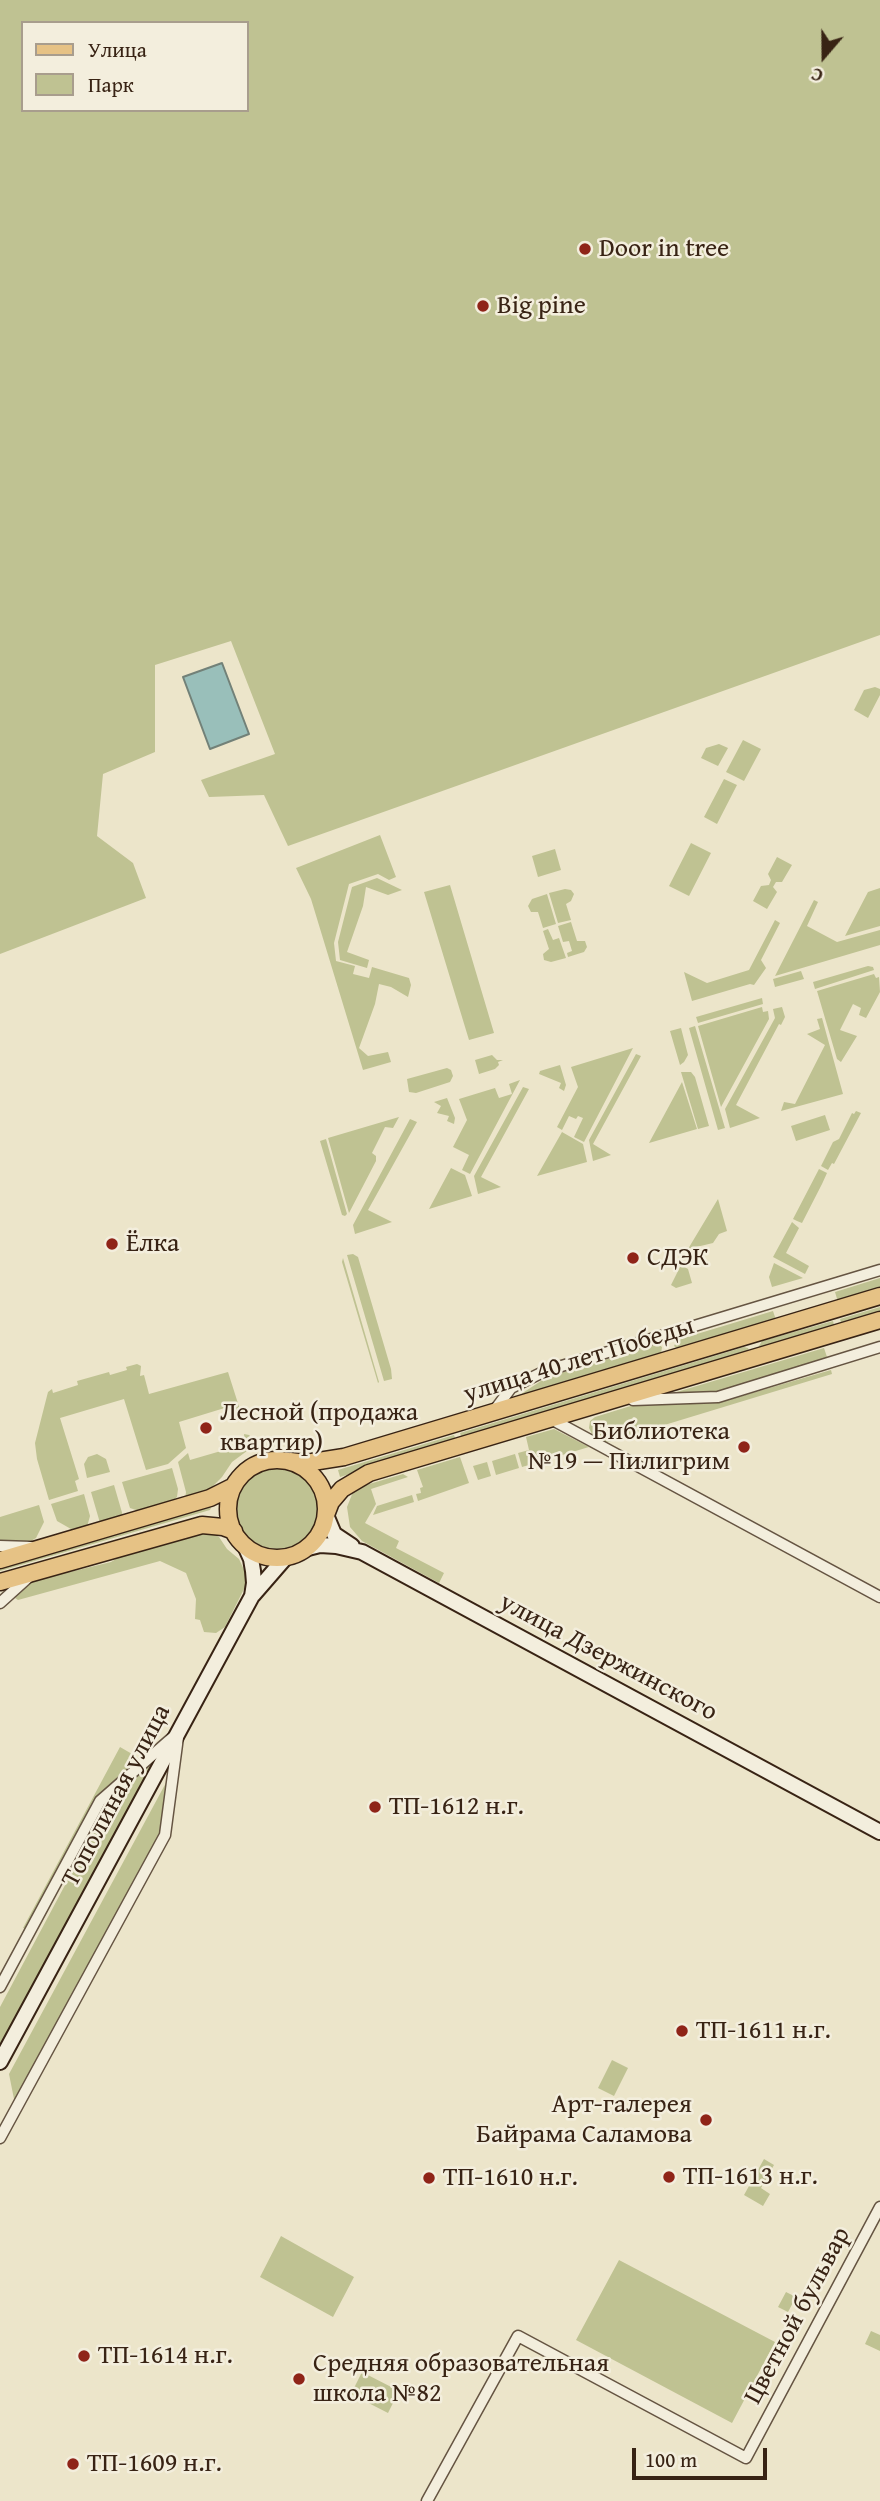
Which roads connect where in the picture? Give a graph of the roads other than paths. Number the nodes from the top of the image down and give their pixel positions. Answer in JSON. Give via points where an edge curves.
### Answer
{"nodes":[{"id":1,"x":880,"y":1270,"type":"edge"},
{"id":2,"x":880,"y":1296,"type":"edge"},
{"id":3,"x":880,"y":1320,"type":"edge"},
{"id":4,"x":750,"y":1335,"type":"junction"},
{"id":5,"x":880,"y":1347,"type":"edge"},
{"id":6,"x":757,"y":1357,"type":"junction"},
{"id":7,"x":611,"y":1400,"type":"junction"},
{"id":8,"x":493,"y":1412,"type":"junction"},
{"id":9,"x":551,"y":1419,"type":"junction"},
{"id":10,"x":290,"y":1461,"type":"junction"},
{"id":11,"x":232,"y":1487,"type":"junction"},
{"id":12,"x":326,"y":1515,"type":"junction"},
{"id":13,"x":234,"y":1531,"type":"junction"},
{"id":14,"x":0,"y":1546,"type":"edge"},
{"id":15,"x":42,"y":1548,"type":"junction"},
{"id":16,"x":246,"y":1548,"type":"junction"},
{"id":17,"x":308,"y":1548,"type":"junction"},
{"id":18,"x":362,"y":1552,"type":"junction"},
{"id":19,"x":286,"y":1557,"type":"junction"},
{"id":20,"x":0,"y":1560,"type":"edge"},
{"id":21,"x":35,"y":1571,"type":"junction"},
{"id":22,"x":0,"y":1582,"type":"edge"},
{"id":23,"x":252,"y":1596,"type":"junction"},
{"id":24,"x":880,"y":1597,"type":"edge"},
{"id":25,"x":0,"y":1603,"type":"edge"},
{"id":26,"x":178,"y":1733,"type":"junction"},
{"id":27,"x":880,"y":1832,"type":"edge"},
{"id":28,"x":0,"y":1987,"type":"edge"},
{"id":29,"x":0,"y":2062,"type":"edge"},
{"id":30,"x":0,"y":2138,"type":"edge"},
{"id":31,"x":880,"y":2207,"type":"edge"},
{"id":32,"x":427,"y":2501,"type":"edge"}],
"edges":[{"from":1,"to":8,"type":"street","via":[[545,1371],[511,1388]]},
{"from":2,"to":4,"type":"main road","name":"улица 40 лет Победы"},
{"from":3,"to":6,"type":"main road","name":"улица 40 лет Победы"},
{"from":4,"to":6,"type":"main road"},
{"from":4,"to":8,"type":"main road","name":"улица 40 лет Победы"},
{"from":5,"to":7,"type":"street","via":[[718,1397]]},
{"from":6,"to":7,"type":"main road","name":"улица 40 лет Победы"},
{"from":7,"to":9,"type":"main road","name":"улица 40 лет Победы"},
{"from":8,"to":10,"type":"main road","name":"улица 40 лет Победы","via":[[344,1457]]},
{"from":9,"to":12,"type":"main road","name":"улица 40 лет Победы","via":[[369,1473],[342,1489]]},
{"from":9,"to":24,"type":"street"},
{"from":10,"to":11,"type":"main road","via":[[256,1463]]},
{"from":10,"to":12,"type":"main road","via":[[318,1481]]},
{"from":11,"to":13,"type":"main road","via":[[227,1509]]},
{"from":11,"to":15,"type":"main road","via":[[210,1498]]},
{"from":12,"to":17,"type":"main road"},
{"from":12,"to":18,"type":"main road","via":[[334,1534]]},
{"from":13,"to":16,"type":"main road"},
{"from":13,"to":21,"type":"main road","via":[[202,1525]]},
{"from":14,"to":15,"type":"street"},
{"from":15,"to":20,"type":"main road"},
{"from":16,"to":19,"type":"main road","via":[[261,1555]]},
{"from":16,"to":23,"type":"main road","name":"Тополиная улица","via":[[251,1559]]},
{"from":17,"to":18,"type":"main road","name":"улица Дзержинского","via":[[336,1546]]},
{"from":17,"to":19,"type":"main road"},
{"from":18,"to":27,"type":"main road","name":"улица Дзержинского"},
{"from":19,"to":23,"type":"main road"},
{"from":21,"to":22,"type":"main road"},
{"from":21,"to":25,"type":"street"},
{"from":23,"to":26,"type":"main road","name":"Тополиная улица"},
{"from":26,"to":28,"type":"street","via":[[100,1801]]},
{"from":26,"to":29,"type":"main road","name":"Тополиная улица"},
{"from":26,"to":30,"type":"street","via":[[164,1835]]},
{"from":31,"to":32,"type":"street","name":"Цветной бульвар","via":[[746,2458],[518,2336]]}]}
